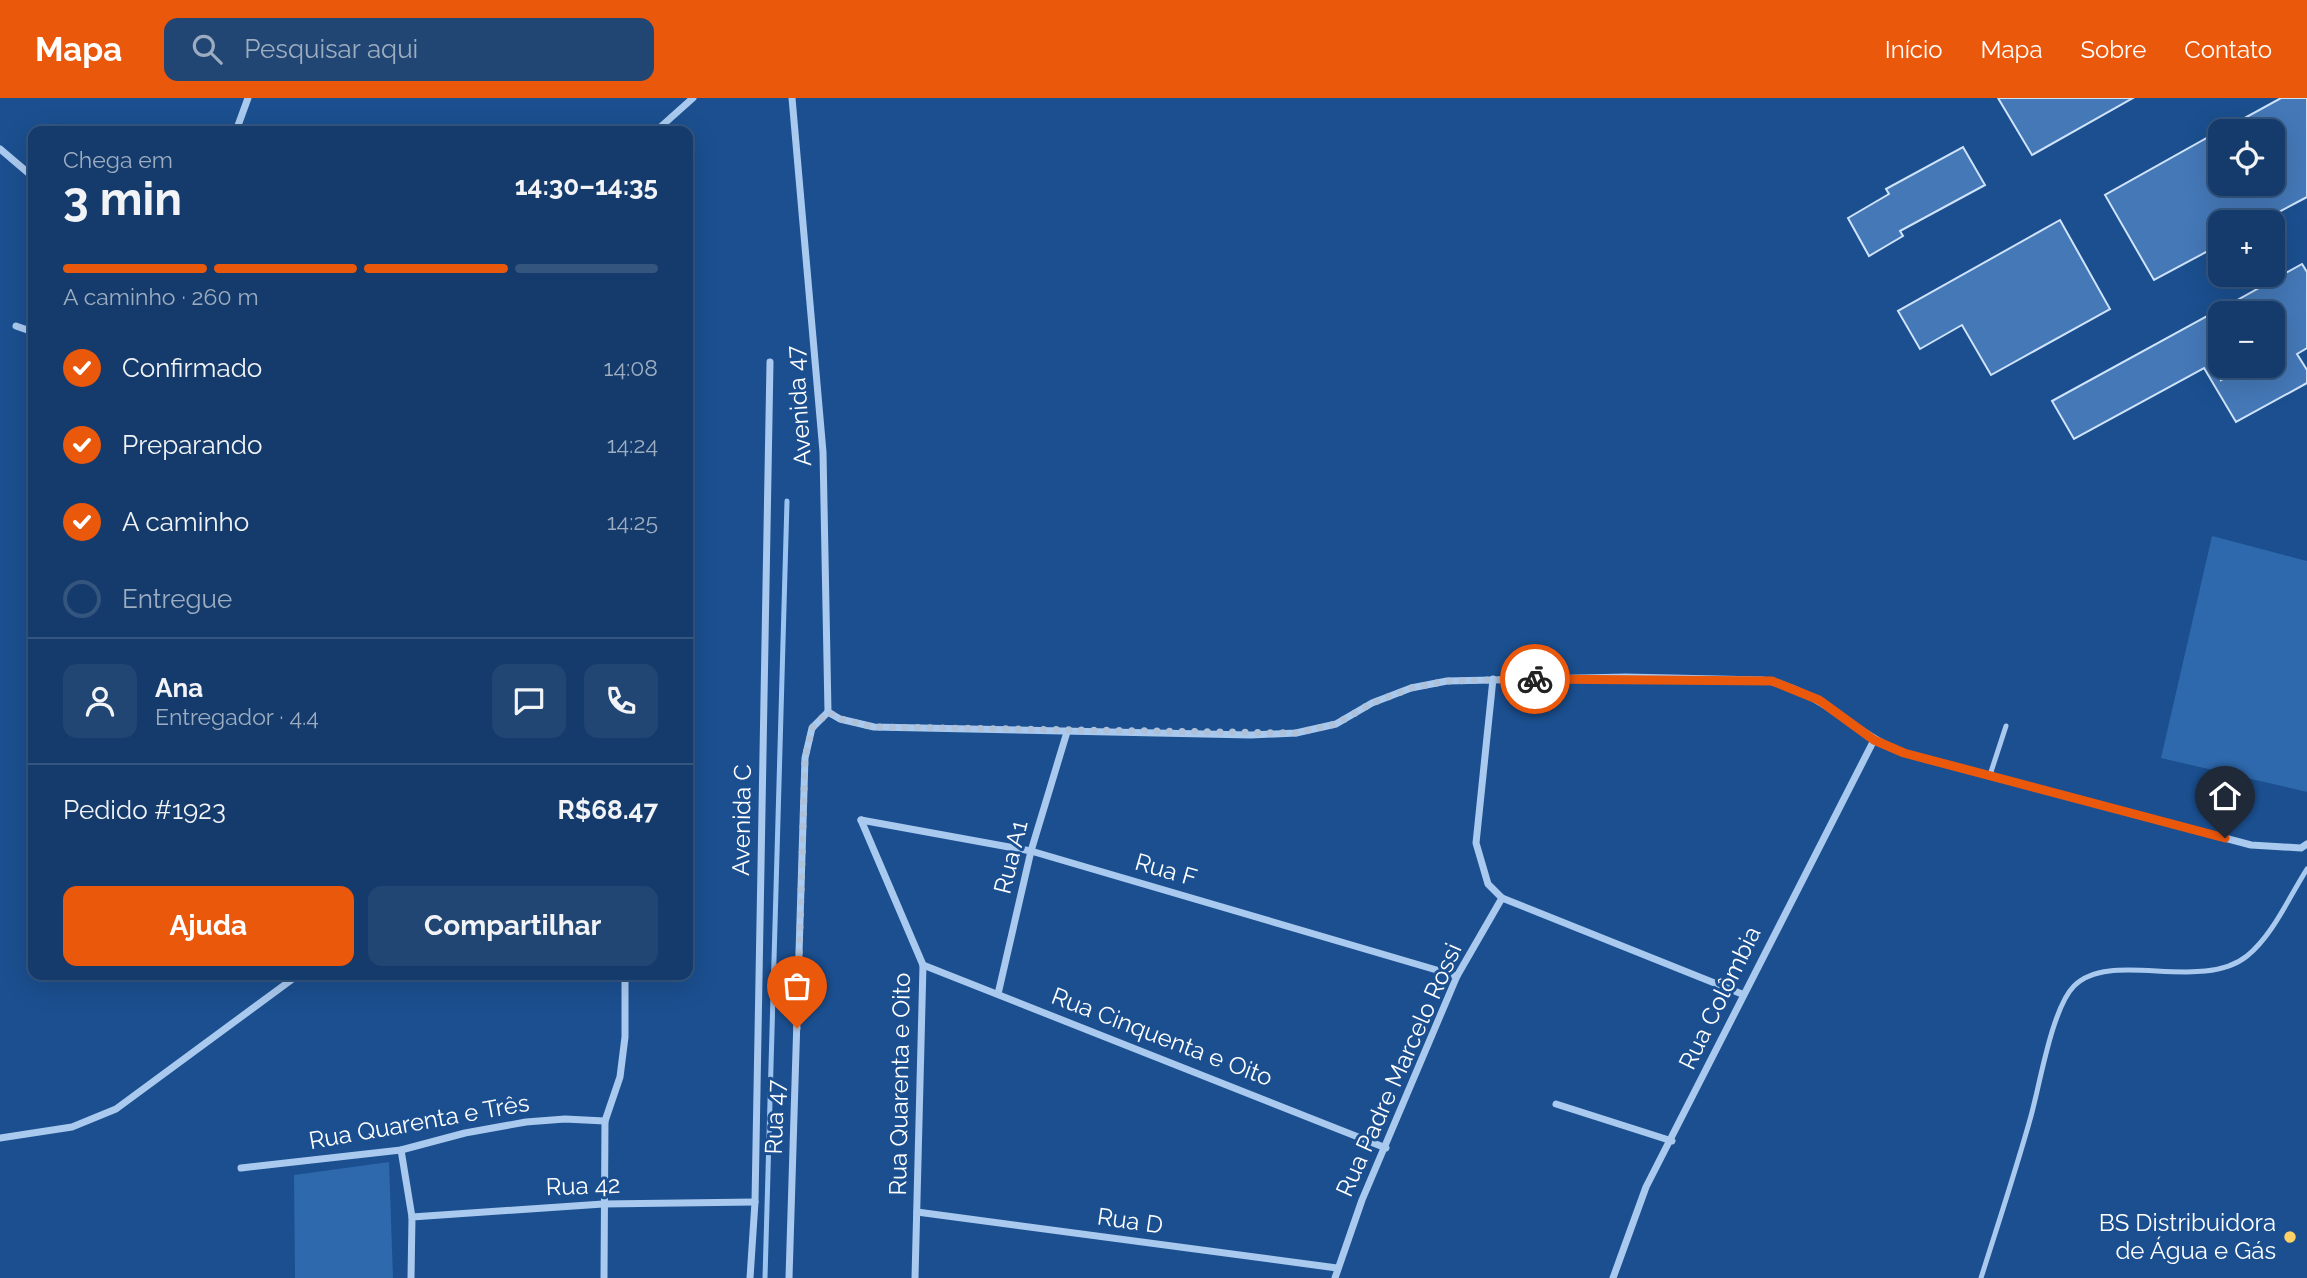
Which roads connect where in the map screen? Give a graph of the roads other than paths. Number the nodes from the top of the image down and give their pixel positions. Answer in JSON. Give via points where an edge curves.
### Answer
{"nodes":[{"id":1,"x":248,"y":98,"type":"edge"},
{"id":2,"x":692,"y":98,"type":"edge"},
{"id":3,"x":792,"y":98,"type":"edge"},
{"id":4,"x":238,"y":126,"type":"edge"},
{"id":5,"x":661,"y":126,"type":"edge"},
{"id":6,"x":0,"y":149,"type":"edge"},
{"id":7,"x":28,"y":173,"type":"edge"},
{"id":8,"x":16,"y":326,"type":"dead end"},
{"id":9,"x":28,"y":330,"type":"edge"},
{"id":10,"x":770,"y":362,"type":"dead end"},
{"id":11,"x":1493,"y":679,"type":"junction"},
{"id":12,"x":828,"y":712,"type":"junction"},
{"id":13,"x":2006,"y":726,"type":"dead end"},
{"id":14,"x":1067,"y":732,"type":"junction"},
{"id":15,"x":1874,"y":740,"type":"junction"},
{"id":16,"x":1990,"y":775,"type":"junction"},
{"id":17,"x":861,"y":820,"type":"joint"},
{"id":18,"x":2307,"y":844,"type":"edge"},
{"id":19,"x":1031,"y":851,"type":"junction"},
{"id":20,"x":2307,"y":869,"type":"edge"},
{"id":21,"x":1502,"y":898,"type":"junction"},
{"id":22,"x":923,"y":965,"type":"junction"},
{"id":23,"x":1457,"y":976,"type":"junction"},
{"id":24,"x":291,"y":980,"type":"edge"},
{"id":25,"x":625,"y":980,"type":"edge"},
{"id":26,"x":998,"y":994,"type":"junction"},
{"id":27,"x":1742,"y":994,"type":"junction"},
{"id":28,"x":1556,"y":1104,"type":"dead end"},
{"id":29,"x":605,"y":1121,"type":"junction"},
{"id":30,"x":0,"y":1138,"type":"edge"},
{"id":31,"x":1672,"y":1141,"type":"junction"},
{"id":32,"x":1386,"y":1148,"type":"junction"},
{"id":33,"x":401,"y":1150,"type":"junction"},
{"id":34,"x":241,"y":1168,"type":"dead end"},
{"id":35,"x":755,"y":1202,"type":"junction"},
{"id":36,"x":603,"y":1204,"type":"junction"},
{"id":37,"x":917,"y":1212,"type":"junction"},
{"id":38,"x":412,"y":1217,"type":"junction"},
{"id":39,"x":1337,"y":1268,"type":"junction"},
{"id":40,"x":411,"y":1278,"type":"edge"},
{"id":41,"x":604,"y":1278,"type":"edge"},
{"id":42,"x":750,"y":1278,"type":"edge"},
{"id":43,"x":789,"y":1278,"type":"edge"},
{"id":44,"x":915,"y":1278,"type":"edge"},
{"id":45,"x":1335,"y":1278,"type":"edge"},
{"id":46,"x":1613,"y":1278,"type":"edge"},
{"id":47,"x":1981,"y":1278,"type":"edge"}],
"edges":[{"from":1,"to":4,"type":"street"},
{"from":2,"to":5,"type":"street"},
{"from":3,"to":12,"type":"street","name":"Avenida 47","via":[[823,452]]},
{"from":6,"to":7,"type":"street"},
{"from":8,"to":9,"type":"street"},
{"from":10,"to":35,"type":"street","name":"Avenida C"},
{"from":11,"to":14,"type":"street","via":[[1411,688],[1336,724],[1296,733]]},
{"from":11,"to":15,"type":"street","via":[[1772,681],[1819,700]]},
{"from":11,"to":21,"type":"street","via":[[1476,843],[1488,884]]},
{"from":12,"to":14,"type":"street","via":[[874,727]]},
{"from":12,"to":43,"type":"street","name":"Rua 47","via":[[812,728],[805,758]]},
{"from":13,"to":16,"type":"lane"},
{"from":14,"to":19,"type":"street","name":"Rua A1"},
{"from":15,"to":16,"type":"street","via":[[1904,753]]},
{"from":15,"to":27,"type":"street","name":"Rua Colômbia"},
{"from":16,"to":18,"type":"street","via":[[2251,845],[2301,848]]},
{"from":17,"to":19,"type":"street","name":"Rua F"},
{"from":17,"to":22,"type":"street","name":"Rua Quarenta e Oito"},
{"from":19,"to":23,"type":"street","name":"Rua F"},
{"from":19,"to":26,"type":"street","name":"Rua A1"},
{"from":20,"to":47,"type":"lane","via":[[2259,945],[2231,967],[2197,972],[2102,972],[2075,984],[2058,1013]]},
{"from":21,"to":23,"type":"street","name":"Rua Padre Marcelo Rossi"},
{"from":21,"to":27,"type":"street"},
{"from":22,"to":26,"type":"street","name":"Rua Cinquenta e Oito"},
{"from":22,"to":37,"type":"street","name":"Rua Quarenta e Oito"},
{"from":23,"to":32,"type":"street","name":"Rua Padre Marcelo Rossi"},
{"from":24,"to":30,"type":"street","via":[[116,1109],[72,1127]]},
{"from":25,"to":29,"type":"street","via":[[620,1077]]},
{"from":26,"to":32,"type":"street","name":"Rua Cinquenta e Oito"},
{"from":27,"to":31,"type":"street","name":"Rua Colômbia"},
{"from":28,"to":31,"type":"street"},
{"from":29,"to":33,"type":"street","name":"Rua Quarenta e Três","via":[[526,1122]]},
{"from":29,"to":36,"type":"street"},
{"from":31,"to":46,"type":"street","name":"Rua Colômbia","via":[[1646,1187]]},
{"from":32,"to":39,"type":"street","name":"Rua Padre Marcelo Rossi"},
{"from":33,"to":34,"type":"street","name":"Rua Quarenta e Três"},
{"from":33,"to":38,"type":"street"},
{"from":35,"to":36,"type":"street","name":"Rua 42"},
{"from":35,"to":42,"type":"street","name":"Avenida C"},
{"from":36,"to":38,"type":"street","name":"Rua 42"},
{"from":36,"to":41,"type":"street"},
{"from":37,"to":39,"type":"street","name":"Rua D"},
{"from":37,"to":44,"type":"street","name":"Rua Quarenta e Oito"},
{"from":38,"to":40,"type":"street"},
{"from":39,"to":45,"type":"street","name":"Rua Padre Marcelo Rossi"}]}
